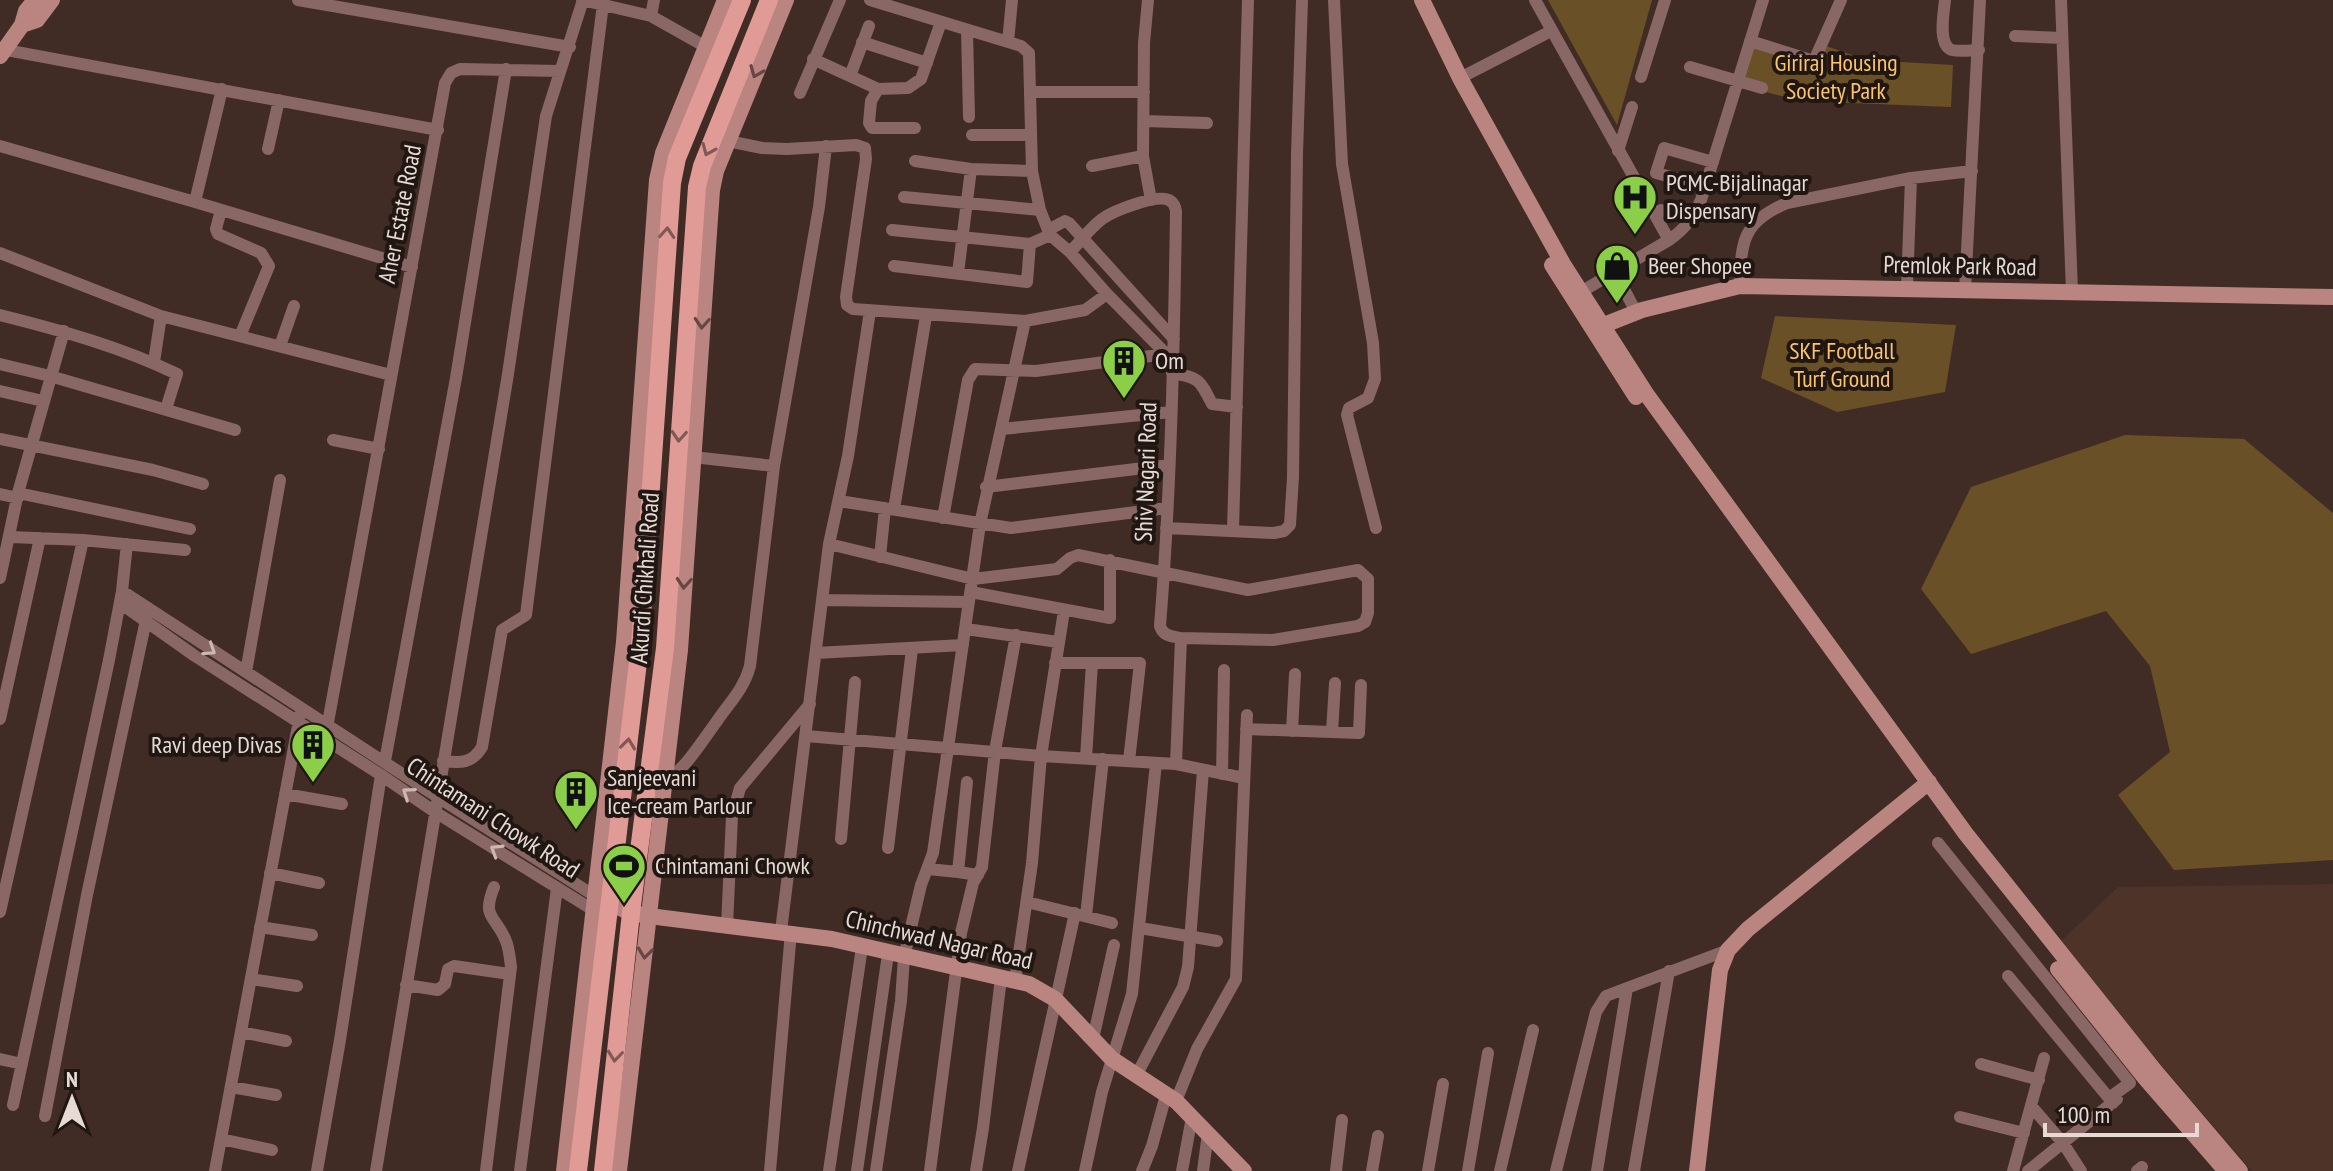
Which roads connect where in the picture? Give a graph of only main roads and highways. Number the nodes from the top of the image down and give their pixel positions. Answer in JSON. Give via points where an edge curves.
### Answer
{"nodes":[{"id":1,"x":742,"y":0,"type":"edge"},
{"id":2,"x":769,"y":0,"type":"edge"},
{"id":3,"x":578,"y":1171,"type":"edge"},
{"id":4,"x":603,"y":1171,"type":"edge"}],
"edges":[{"from":3,"to":1,"type":"main road","name":"Akurdi Chikhali Road","one_way":true,"via":[[601,907],[640,645],[672,183],[677,158]]},
{"from":2,"to":4,"type":"main road","name":"Akurdi Chikhali Road","one_way":true,"via":[[697,187],[665,648]]}]}
